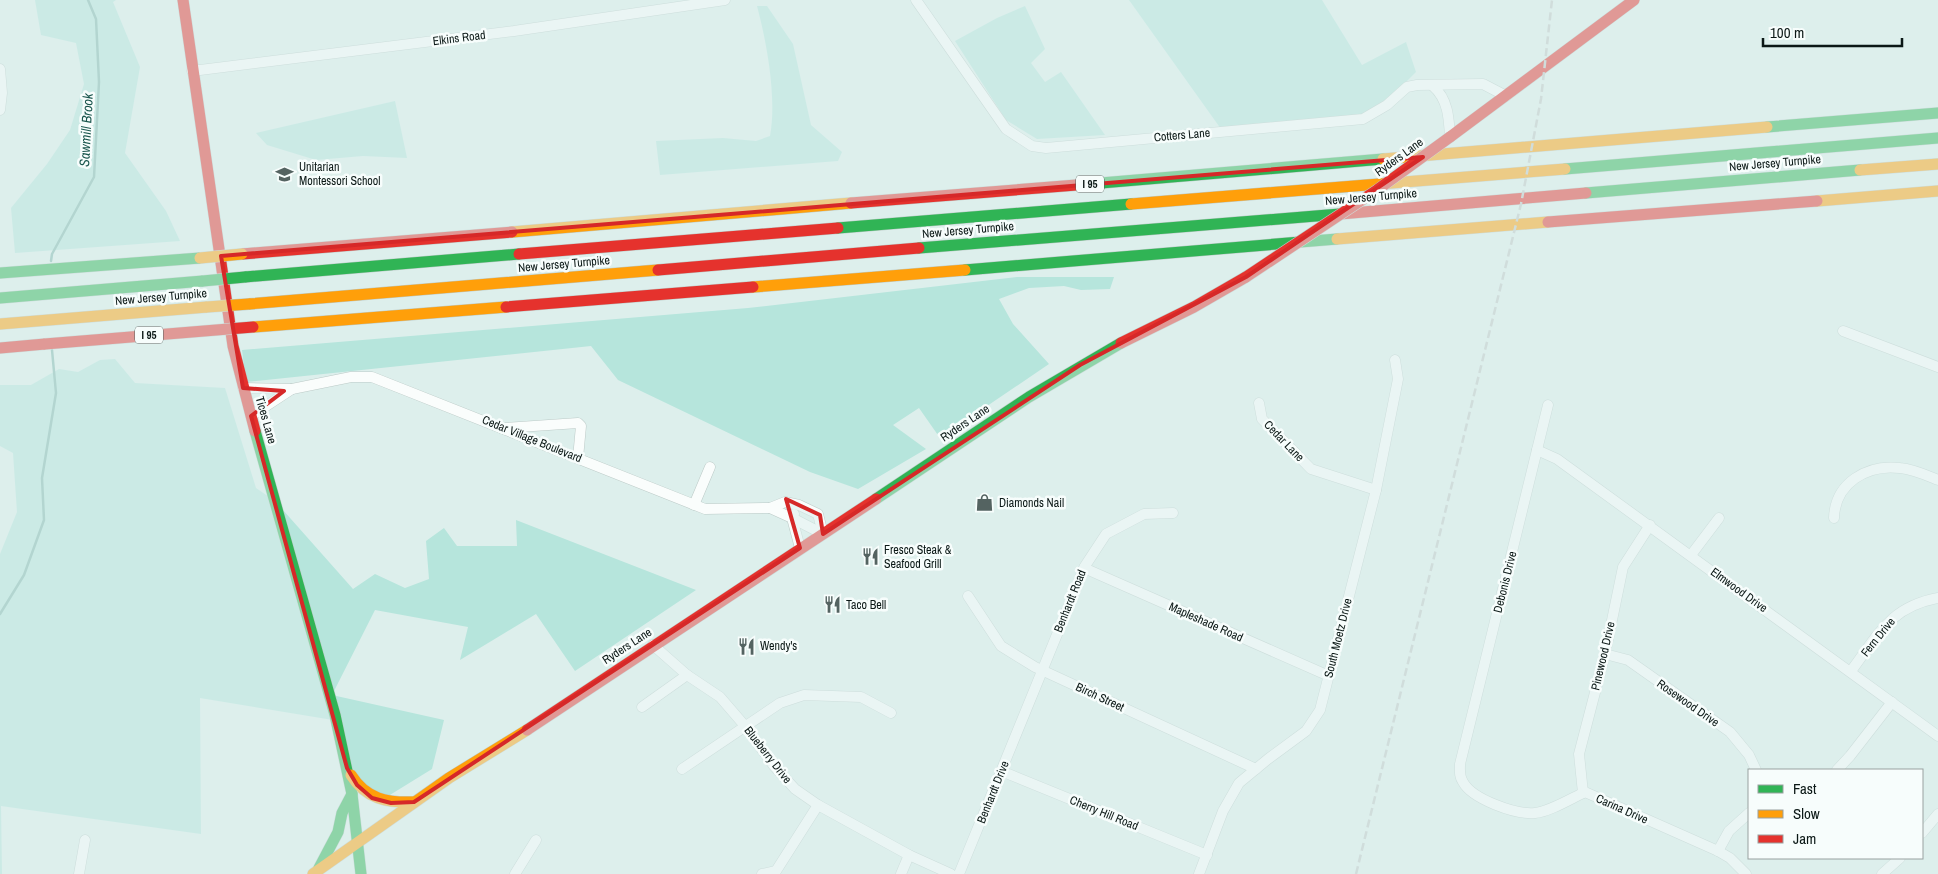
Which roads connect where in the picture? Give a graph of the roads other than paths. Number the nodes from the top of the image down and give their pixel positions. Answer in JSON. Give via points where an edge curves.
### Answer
{"nodes":[{"id":1,"x":183,"y":0,"type":"edge"},
{"id":2,"x":725,"y":0,"type":"edge"},
{"id":3,"x":916,"y":0,"type":"edge"},
{"id":4,"x":1634,"y":0,"type":"edge"},
{"id":5,"x":0,"y":69,"type":"edge"},
{"id":6,"x":192,"y":71,"type":"junction"},
{"id":7,"x":1433,"y":86,"type":"junction"},
{"id":8,"x":1506,"y":96,"type":"junction"},
{"id":9,"x":0,"y":110,"type":"edge"},
{"id":10,"x":1938,"y":113,"type":"edge"},
{"id":11,"x":1450,"y":137,"type":"junction"},
{"id":12,"x":1938,"y":138,"type":"edge"},
{"id":13,"x":1938,"y":164,"type":"edge"},
{"id":14,"x":1938,"y":191,"type":"edge"},
{"id":15,"x":0,"y":273,"type":"edge"},
{"id":16,"x":0,"y":298,"type":"edge"},
{"id":17,"x":0,"y":324,"type":"edge"},
{"id":18,"x":1843,"y":331,"type":"dead end"},
{"id":19,"x":0,"y":348,"type":"edge"},
{"id":20,"x":1395,"y":360,"type":"dead end"},
{"id":21,"x":1938,"y":367,"type":"edge"},
{"id":22,"x":243,"y":388,"type":"junction"},
{"id":23,"x":292,"y":389,"type":"junction"},
{"id":24,"x":1259,"y":403,"type":"dead end"},
{"id":25,"x":1548,"y":405,"type":"dead end"},
{"id":26,"x":251,"y":416,"type":"junction"},
{"id":27,"x":504,"y":428,"type":"junction"},
{"id":28,"x":1537,"y":450,"type":"junction"},
{"id":29,"x":578,"y":458,"type":"junction"},
{"id":30,"x":710,"y":467,"type":"dead end"},
{"id":31,"x":1938,"y":480,"type":"edge"},
{"id":32,"x":1376,"y":490,"type":"junction"},
{"id":33,"x":694,"y":505,"type":"junction"},
{"id":34,"x":799,"y":505,"type":"junction"},
{"id":35,"x":770,"y":508,"type":"junction"},
{"id":36,"x":1173,"y":512,"type":"dead end"},
{"id":37,"x":792,"y":518,"type":"junction"},
{"id":38,"x":1719,"y":518,"type":"dead end"},
{"id":39,"x":1834,"y":518,"type":"dead end"},
{"id":40,"x":1650,"y":525,"type":"junction"},
{"id":41,"x":823,"y":534,"type":"junction"},
{"id":42,"x":800,"y":548,"type":"junction"},
{"id":43,"x":1691,"y":556,"type":"junction"},
{"id":44,"x":1084,"y":568,"type":"junction"},
{"id":45,"x":968,"y":596,"type":"dead end"},
{"id":46,"x":1938,"y":598,"type":"edge"},
{"id":47,"x":653,"y":645,"type":"junction"},
{"id":48,"x":1605,"y":654,"type":"junction"},
{"id":49,"x":1042,"y":670,"type":"junction"},
{"id":50,"x":1851,"y":671,"type":"junction"},
{"id":51,"x":687,"y":675,"type":"junction"},
{"id":52,"x":1329,"y":676,"type":"junction"},
{"id":53,"x":1892,"y":702,"type":"junction"},
{"id":54,"x":642,"y":707,"type":"dead end"},
{"id":55,"x":1026,"y":709,"type":"joint"},
{"id":56,"x":891,"y":713,"type":"dead end"},
{"id":57,"x":745,"y":726,"type":"junction"},
{"id":58,"x":1938,"y":736,"type":"edge"},
{"id":59,"x":1462,"y":758,"type":"joint"},
{"id":60,"x":347,"y":768,"type":"junction"},
{"id":61,"x":682,"y":769,"type":"dead end"},
{"id":62,"x":1256,"y":769,"type":"junction"},
{"id":63,"x":1756,"y":769,"type":"edge"},
{"id":64,"x":1838,"y":769,"type":"edge"},
{"id":65,"x":1001,"y":772,"type":"junction"},
{"id":66,"x":1583,"y":793,"type":"junction"},
{"id":67,"x":352,"y":794,"type":"junction"},
{"id":68,"x":414,"y":802,"type":"junction"},
{"id":69,"x":818,"y":805,"type":"junction"},
{"id":70,"x":1748,"y":814,"type":"edge"},
{"id":71,"x":1937,"y":816,"type":"edge"},
{"id":72,"x":1923,"y":832,"type":"edge"},
{"id":73,"x":85,"y":840,"type":"dead end"},
{"id":74,"x":536,"y":840,"type":"dead end"},
{"id":75,"x":358,"y":841,"type":"junction"},
{"id":76,"x":1718,"y":852,"type":"junction"},
{"id":77,"x":1207,"y":854,"type":"junction"},
{"id":78,"x":909,"y":855,"type":"junction"},
{"id":79,"x":1899,"y":859,"type":"edge"},
{"id":80,"x":316,"y":872,"type":"edge"},
{"id":81,"x":80,"y":874,"type":"edge"},
{"id":82,"x":361,"y":874,"type":"edge"},
{"id":83,"x":515,"y":874,"type":"edge"},
{"id":84,"x":762,"y":874,"type":"edge"},
{"id":85,"x":901,"y":874,"type":"edge"},
{"id":86,"x":951,"y":874,"type":"edge"},
{"id":87,"x":959,"y":874,"type":"edge"},
{"id":88,"x":1199,"y":874,"type":"edge"},
{"id":89,"x":1746,"y":874,"type":"edge"},
{"id":90,"x":1882,"y":874,"type":"edge"}],
"edges":[{"from":1,"to":6,"type":"main road","name":"Tices Lane"},
{"from":2,"to":6,"type":"street","name":"Elkins Road","via":[[514,31]]},
{"from":3,"to":7,"type":"street","name":"Cotters Lane","via":[[1006,129],[1032,146],[1046,148],[1363,119],[1388,105],[1408,87]]},
{"from":4,"to":8,"type":"main road","name":"Ryders Lane"},
{"from":5,"to":9,"type":"street"},
{"from":6,"to":22,"type":"main road","name":"Tices Lane","via":[[233,346]]},
{"from":7,"to":8,"type":"street","name":"Cotters Lane","via":[[1483,84]]},
{"from":7,"to":11,"type":"street","via":[[1441,93],[1446,106]]},
{"from":8,"to":11,"type":"main road","name":"Ryders Lane"},
{"from":10,"to":15,"type":"main road","number":"I 95","bridge":true},
{"from":11,"to":41,"type":"main road","name":"Ryders Lane","bridge":true,"via":[[1246,277],[1080,365]]},
{"from":12,"to":16,"type":"main road","name":"New Jersey Turnpike","number":"I 95","bridge":true},
{"from":13,"to":17,"type":"main road","name":"New Jersey Turnpike","number":"I 95","bridge":true},
{"from":14,"to":19,"type":"main road","number":"I 95","bridge":true},
{"from":18,"to":21,"type":"street"},
{"from":20,"to":32,"type":"street","name":"South Moetz Drive","via":[[1398,379]]},
{"from":22,"to":23,"type":"street","name":"Cedar Village Boulevard"},
{"from":22,"to":26,"type":"main road","name":"Tices Lane"},
{"from":23,"to":26,"type":"street","name":"Cedar Village Boulevard"},
{"from":23,"to":27,"type":"street","name":"Cedar Village Boulevard","via":[[351,377],[372,377]]},
{"from":24,"to":32,"type":"street","name":"Cedar Lane","via":[[1262,419],[1311,469]]},
{"from":25,"to":28,"type":"street","name":"Debonis Drive"},
{"from":26,"to":60,"type":"main road","name":"Tices Lane"},
{"from":27,"to":29,"type":"street","name":"Cedar Village Boulevard"},
{"from":27,"to":29,"type":"street","via":[[578,424],[581,426]]},
{"from":28,"to":40,"type":"street","name":"Elmwood Drive","via":[[1557,459]]},
{"from":28,"to":59,"type":"street","name":"Debonis Drive"},
{"from":29,"to":33,"type":"street","name":"Cedar Village Boulevard"},
{"from":30,"to":33,"type":"street"},
{"from":31,"to":39,"type":"street","via":[[1899,468],[1863,474],[1850,480],[1839,493],[1834,504]]},
{"from":32,"to":52,"type":"street","name":"South Moetz Drive"},
{"from":33,"to":35,"type":"street","name":"Cedar Village Boulevard","via":[[715,510]]},
{"from":34,"to":35,"type":"street","name":"Cedar Village Boulevard","via":[[785,502]]},
{"from":34,"to":37,"type":"street"},
{"from":34,"to":41,"type":"street","via":[[818,514]]},
{"from":35,"to":37,"type":"street","name":"Cedar Village Boulevard"},
{"from":36,"to":44,"type":"street","name":"Benhardt Road","via":[[1144,514],[1106,534]]},
{"from":37,"to":41,"type":"street","name":"Cedar Village Boulevard"},
{"from":37,"to":42,"type":"street"},
{"from":38,"to":43,"type":"street"},
{"from":40,"to":43,"type":"street","name":"Elmwood Drive"},
{"from":40,"to":48,"type":"street","name":"Pinewood Drive","via":[[1623,567]]},
{"from":41,"to":42,"type":"main road","name":"Ryders Lane"},
{"from":42,"to":47,"type":"main road","name":"Ryders Lane"},
{"from":43,"to":50,"type":"street","name":"Elmwood Drive"},
{"from":44,"to":49,"type":"street","name":"Benhardt Road"},
{"from":44,"to":52,"type":"street","name":"Mapleshade Road"},
{"from":45,"to":49,"type":"street","name":"Birch Street","via":[[1001,646]]},
{"from":46,"to":50,"type":"street","name":"Fern Drive","via":[[1921,602],[1895,615]]},
{"from":47,"to":51,"type":"street","name":"Blueberry Drive"},
{"from":47,"to":68,"type":"main road","name":"Ryders Lane"},
{"from":48,"to":63,"type":"street","name":"Rosewood Drive","via":[[1628,660],[1730,732],[1749,754]]},
{"from":48,"to":66,"type":"street","name":"Pinewood Drive","via":[[1579,754]]},
{"from":49,"to":55,"type":"street","name":"Benhardt Road"},
{"from":49,"to":62,"type":"street","name":"Birch Street"},
{"from":50,"to":53,"type":"street","name":"Elmwood Drive"},
{"from":51,"to":54,"type":"street"},
{"from":51,"to":57,"type":"street","name":"Blueberry Drive","via":[[720,697]]},
{"from":52,"to":62,"type":"street","name":"South Moetz Drive","via":[[1320,710],[1306,732]]},
{"from":53,"to":58,"type":"street","name":"Elmwood Drive"},
{"from":53,"to":64,"type":"street"},
{"from":55,"to":65,"type":"street","name":"Benhardt Drive"},
{"from":56,"to":57,"type":"street","via":[[861,697],[804,695],[780,703]]},
{"from":57,"to":61,"type":"street"},
{"from":57,"to":69,"type":"street","name":"Blueberry Drive","via":[[795,789]]},
{"from":59,"to":66,"type":"street","name":"Carina Drive","via":[[1460,775],[1469,791],[1503,808],[1536,813]]},
{"from":60,"to":67,"type":"main road","name":"Tices Lane"},
{"from":60,"to":68,"type":"main road","via":[[356,785],[372,798],[391,803]]},
{"from":62,"to":77,"type":"street","name":"South Moetz Drive","via":[[1239,783],[1223,812]]},
{"from":65,"to":77,"type":"street","name":"Cherry Hill Road"},
{"from":65,"to":87,"type":"street","name":"Benhardt Drive"},
{"from":66,"to":76,"type":"street","name":"Carina Drive"},
{"from":67,"to":75,"type":"main road","name":"Tices Lane"},
{"from":67,"to":80,"type":"main road","via":[[342,813],[338,832]]},
{"from":68,"to":75,"type":"main road","name":"Ryders Lane"},
{"from":69,"to":78,"type":"street","name":"Blueberry Drive"},
{"from":69,"to":84,"type":"street","via":[[776,871]]},
{"from":70,"to":76,"type":"street","via":[[1728,831]]},
{"from":71,"to":72,"type":"street"},
{"from":73,"to":81,"type":"street"},
{"from":74,"to":83,"type":"street"},
{"from":75,"to":80,"type":"main road","name":"Ryders Lane"},
{"from":75,"to":82,"type":"main road","name":"Tices Lane"},
{"from":76,"to":89,"type":"street","name":"Carina Drive","via":[[1730,858]]},
{"from":77,"to":88,"type":"street","name":"South Moetz Drive"},
{"from":78,"to":85,"type":"street"},
{"from":78,"to":86,"type":"street","name":"Blueberry Drive"},
{"from":79,"to":90,"type":"street"}]}
